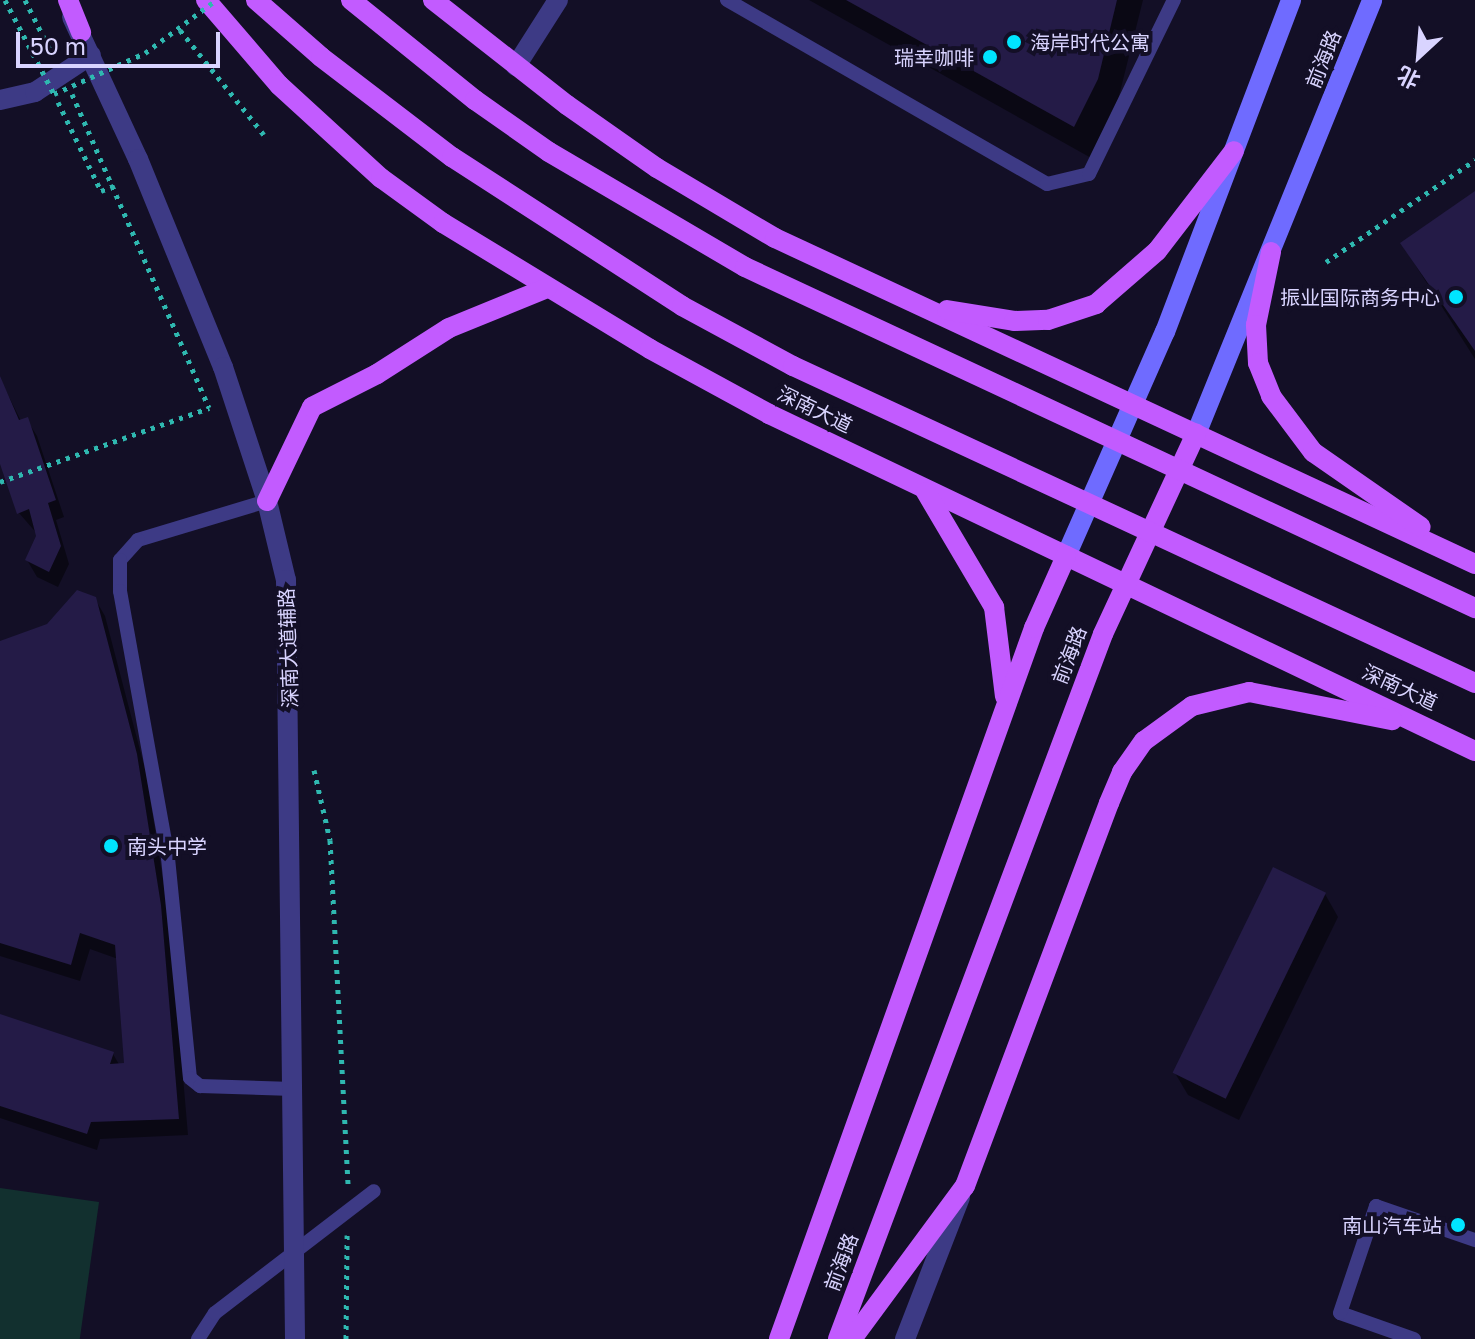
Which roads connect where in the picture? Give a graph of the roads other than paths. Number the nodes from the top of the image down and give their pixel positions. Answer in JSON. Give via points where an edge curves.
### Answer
{"nodes":[{"id":1,"x":65,"y":0,"type":"edge"},
{"id":2,"x":206,"y":0,"type":"edge"},
{"id":3,"x":256,"y":0,"type":"edge"},
{"id":4,"x":351,"y":0,"type":"edge"},
{"id":5,"x":433,"y":0,"type":"edge"},
{"id":6,"x":558,"y":0,"type":"edge"},
{"id":7,"x":727,"y":0,"type":"edge"},
{"id":8,"x":1174,"y":0,"type":"edge"},
{"id":9,"x":1291,"y":0,"type":"edge"},
{"id":10,"x":1372,"y":0,"type":"edge"},
{"id":11,"x":81,"y":33,"type":"joint"},
{"id":12,"x":91,"y":55,"type":"junction"},
{"id":13,"x":516,"y":66,"type":"junction"},
{"id":14,"x":0,"y":100,"type":"edge"},
{"id":15,"x":1234,"y":151,"type":"junction"},
{"id":16,"x":1271,"y":252,"type":"junction"},
{"id":17,"x":863,"y":280,"type":"junction"},
{"id":18,"x":547,"y":288,"type":"junction"},
{"id":19,"x":1133,"y":404,"type":"junction"},
{"id":20,"x":1196,"y":434,"type":"junction"},
{"id":21,"x":923,"y":489,"type":"junction"},
{"id":22,"x":267,"y":501,"type":"junction"},
{"id":23,"x":1066,"y":556,"type":"junction"},
{"id":24,"x":1475,"y":562,"type":"edge"},
{"id":25,"x":1126,"y":584,"type":"junction"},
{"id":26,"x":1475,"y":608,"type":"edge"},
{"id":27,"x":1475,"y":683,"type":"edge"},
{"id":28,"x":1006,"y":706,"type":"junction"},
{"id":29,"x":1465,"y":744,"type":"edge"},
{"id":30,"x":293,"y":1089,"type":"junction"},
{"id":31,"x":965,"y":1186,"type":"junction"},
{"id":32,"x":374,"y":1191,"type":"dead end"},
{"id":33,"x":1475,"y":1240,"type":"edge"},
{"id":34,"x":295,"y":1254,"type":"junction"},
{"id":35,"x":198,"y":1339,"type":"edge"},
{"id":36,"x":295,"y":1339,"type":"edge"},
{"id":37,"x":779,"y":1339,"type":"edge"},
{"id":38,"x":838,"y":1339,"type":"edge"},
{"id":39,"x":852,"y":1339,"type":"edge"},
{"id":40,"x":905,"y":1339,"type":"edge"},
{"id":41,"x":1414,"y":1339,"type":"edge"}],
"edges":[{"from":1,"to":11,"type":"main road"},
{"from":2,"to":18,"type":"main road","name":"深南大道","via":[[279,85],[381,178]]},
{"from":3,"to":27,"type":"main road","name":"深南大道","bridge":true,"via":[[452,157],[682,306],[793,366]]},
{"from":4,"to":26,"type":"main road","bridge":true,"via":[[549,152],[745,267]]},
{"from":5,"to":13,"type":"main road"},
{"from":6,"to":13,"type":"street"},
{"from":7,"to":8,"type":"lane","via":[[1047,184],[1089,174]]},
{"from":9,"to":15,"type":"main road","name":"前海路"},
{"from":10,"to":16,"type":"main road","name":"前海路"},
{"from":11,"to":12,"type":"street","name":"深南大道辅路"},
{"from":12,"to":14,"type":"street","via":[[35,92]]},
{"from":12,"to":22,"type":"street","name":"深南大道辅路","via":[[223,367]]},
{"from":13,"to":17,"type":"main road","via":[[657,168],[775,238]]},
{"from":15,"to":17,"type":"main road","via":[[1137,273],[1077,312],[1014,321],[954,312]]},
{"from":15,"to":19,"type":"main road","name":"前海路"},
{"from":16,"to":20,"type":"main road","name":"前海路"},
{"from":16,"to":24,"type":"main road","via":[[1256,325],[1258,363],[1291,428],[1356,485]]},
{"from":17,"to":19,"type":"main road"},
{"from":18,"to":21,"type":"main road","name":"深南大道","via":[[769,414]]},
{"from":18,"to":22,"type":"main road","via":[[449,328],[312,407]]},
{"from":19,"to":20,"type":"main road"},
{"from":19,"to":23,"type":"main road","name":"前海路"},
{"from":20,"to":24,"type":"main road"},
{"from":20,"to":25,"type":"main road","name":"前海路"},
{"from":21,"to":23,"type":"main road","name":"深南大道"},
{"from":21,"to":28,"type":"main road","via":[[994,607]]},
{"from":22,"to":30,"type":"street","name":"深南大道辅路","via":[[286,580],[289,632]]},
{"from":22,"to":30,"type":"lane","via":[[138,540],[120,560],[120,591],[168,858],[190,1078],[200,1086]]},
{"from":23,"to":25,"type":"main road","name":"深南大道"},
{"from":23,"to":28,"type":"main road","name":"前海路"},
{"from":25,"to":29,"type":"main road","name":"深南大道"},
{"from":25,"to":38,"type":"main road","name":"前海路","via":[[995,913]]},
{"from":28,"to":37,"type":"main road","name":"前海路"},
{"from":29,"to":31,"type":"main road","via":[[1331,705],[1249,692],[1192,706],[1144,741],[1109,803]]},
{"from":30,"to":34,"type":"street","name":"深南大道辅路"},
{"from":31,"to":39,"type":"main road"},
{"from":31,"to":40,"type":"street"},
{"from":32,"to":34,"type":"lane"},
{"from":33,"to":41,"type":"lane","via":[[1376,1206],[1340,1313]]},
{"from":34,"to":35,"type":"lane","via":[[215,1313]]},
{"from":34,"to":36,"type":"street","name":"深南大道辅路"}]}
